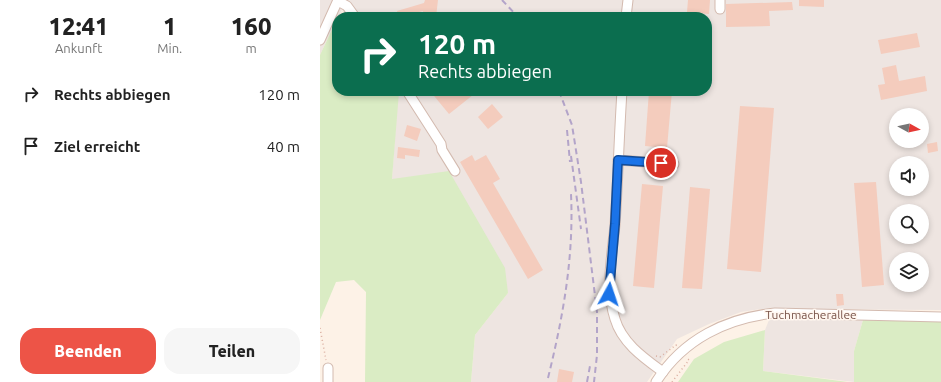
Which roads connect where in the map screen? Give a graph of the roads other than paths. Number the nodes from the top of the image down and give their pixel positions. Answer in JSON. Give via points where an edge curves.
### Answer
{"nodes":[{"id":1,"x":628,"y":0,"type":"edge"},
{"id":2,"x":338,"y":1,"type":"edge"},
{"id":3,"x":333,"y":12,"type":"edge"},
{"id":4,"x":351,"y":12,"type":"edge"},
{"id":5,"x":627,"y":12,"type":"edge"},
{"id":6,"x":332,"y":14,"type":"edge"},
{"id":7,"x":320,"y":40,"type":"edge"},
{"id":8,"x":410,"y":96,"type":"edge"},
{"id":9,"x":622,"y":96,"type":"edge"},
{"id":10,"x":618,"y":160,"type":"junction"},
{"id":11,"x":674,"y":164,"type":"dead end"},
{"id":12,"x":455,"y":170,"type":"dead end"},
{"id":13,"x":941,"y":317,"type":"edge"},
{"id":14,"x":328,"y":368,"type":"road end"},
{"id":15,"x":663,"y":372,"type":"junction"},
{"id":16,"x":328,"y":382,"type":"edge"},
{"id":17,"x":656,"y":382,"type":"edge"}],
"edges":[{"from":1,"to":5,"type":"street"},
{"from":2,"to":3,"type":"street"},
{"from":2,"to":4,"type":"street"},
{"from":6,"to":7,"type":"street"},
{"from":8,"to":12,"type":"street"},
{"from":9,"to":10,"type":"street"},
{"from":10,"to":11,"type":"street"},
{"from":10,"to":15,"type":"street","via":[[609,294],[621,333],[632,348]]},
{"from":13,"to":15,"type":"street","name":"Tuchmacherallee","via":[[775,313],[759,315],[718,327],[702,336]]},
{"from":14,"to":16,"type":"street"},
{"from":15,"to":17,"type":"street","name":"Tuchmacherallee"}]}
